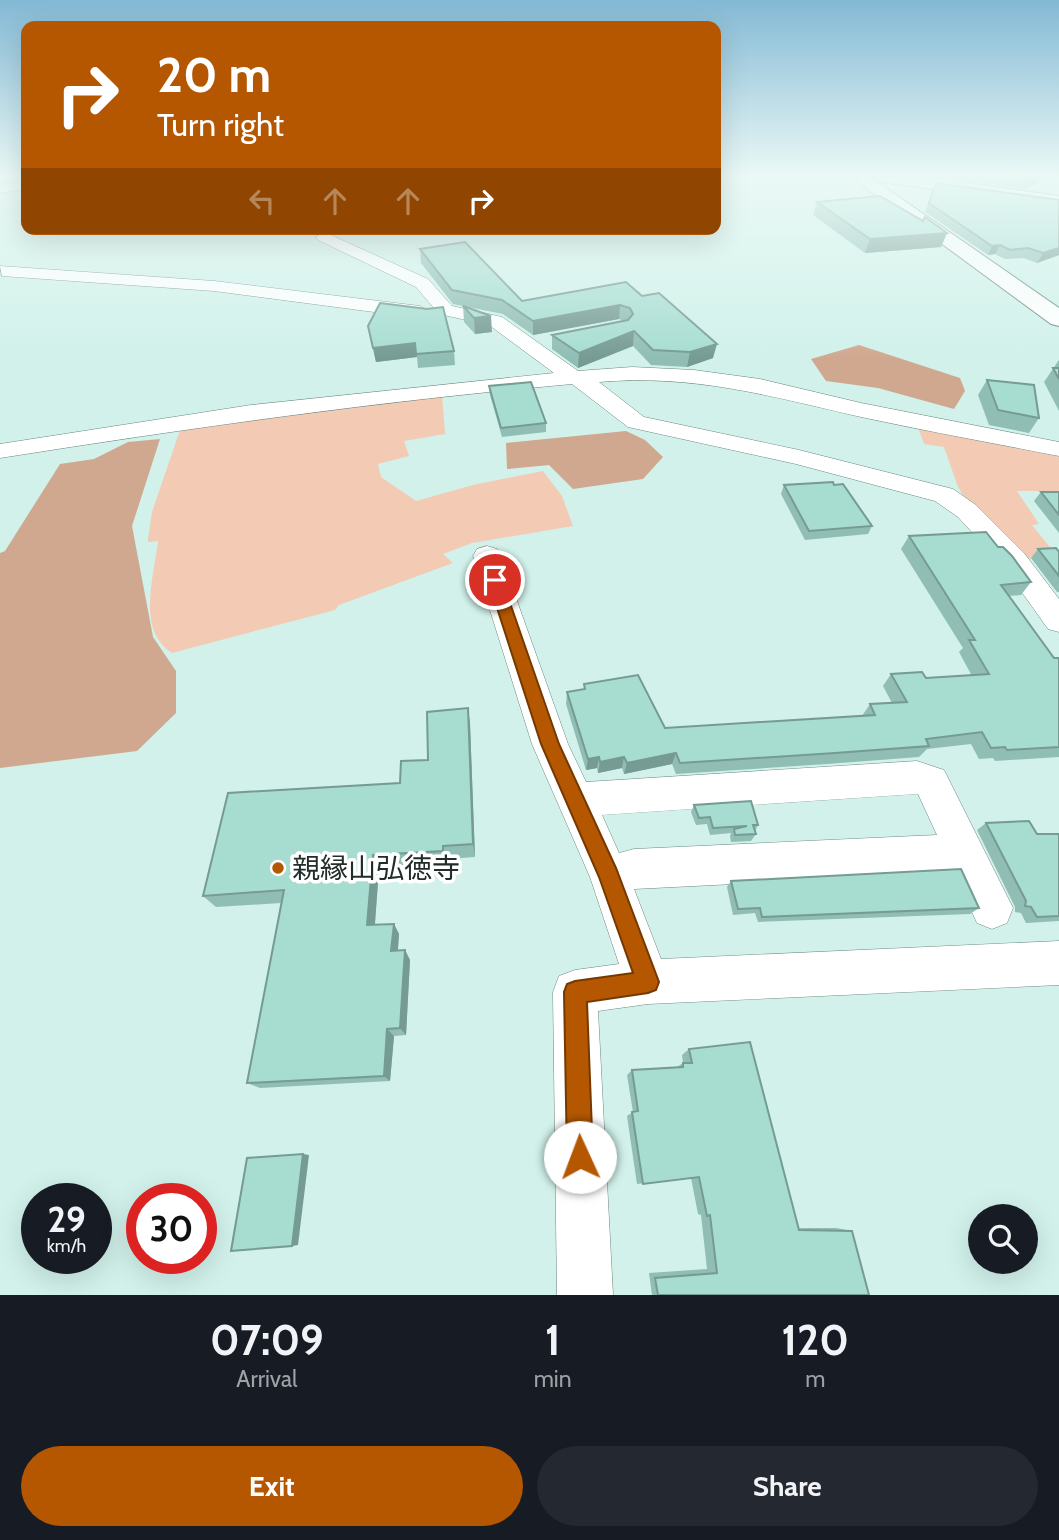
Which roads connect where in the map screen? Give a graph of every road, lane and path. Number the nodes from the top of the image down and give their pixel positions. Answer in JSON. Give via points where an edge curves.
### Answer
{"nodes":[{"id":1,"x":325,"y":237,"type":"edge"},
{"id":2,"x":944,"y":237,"type":"edge"},
{"id":3,"x":2,"y":271,"type":"dead end"},
{"id":4,"x":446,"y":310,"type":"junction"},
{"id":5,"x":1059,"y":319,"type":"edge"},
{"id":6,"x":553,"y":340,"type":"edge"},
{"id":7,"x":527,"y":345,"type":"junction"},
{"id":8,"x":574,"y":379,"type":"junction"},
{"id":9,"x":1059,"y":449,"type":"edge"},
{"id":10,"x":0,"y":451,"type":"edge"},
{"id":11,"x":487,"y":556,"type":"dead end"},
{"id":12,"x":1059,"y":621,"type":"edge"},
{"id":13,"x":576,"y":800,"type":"junction"},
{"id":14,"x":965,"y":853,"type":"junction"},
{"id":15,"x":609,"y":875,"type":"junction"},
{"id":16,"x":992,"y":908,"type":"dead end"},
{"id":17,"x":1059,"y":963,"type":"edge"},
{"id":18,"x":648,"y":982,"type":"junction"},
{"id":19,"x":585,"y":1295,"type":"edge"}],
"edges":[{"from":1,"to":4,"type":"street","via":[[422,284]]},
{"from":2,"to":5,"type":"main road"},
{"from":3,"to":4,"type":"street","via":[[214,286],[429,314]]},
{"from":4,"to":7,"type":"street","via":[[495,321]]},
{"from":6,"to":7,"type":"street"},
{"from":7,"to":8,"type":"street"},
{"from":8,"to":9,"type":"street","via":[[632,373],[760,385]]},
{"from":8,"to":10,"type":"street","via":[[251,412]]},
{"from":8,"to":12,"type":"street","via":[[585,382],[636,422],[799,457],[944,495],[967,511],[1014,560]]},
{"from":11,"to":13,"type":"street","via":[[550,744]]},
{"from":13,"to":14,"type":"street","via":[[917,776],[931,782]]},
{"from":13,"to":15,"type":"street"},
{"from":14,"to":15,"type":"street","via":[[634,869]]},
{"from":14,"to":16,"type":"street"},
{"from":15,"to":18,"type":"street"},
{"from":17,"to":18,"type":"street"},
{"from":18,"to":19,"type":"street","via":[[575,992]]}]}
